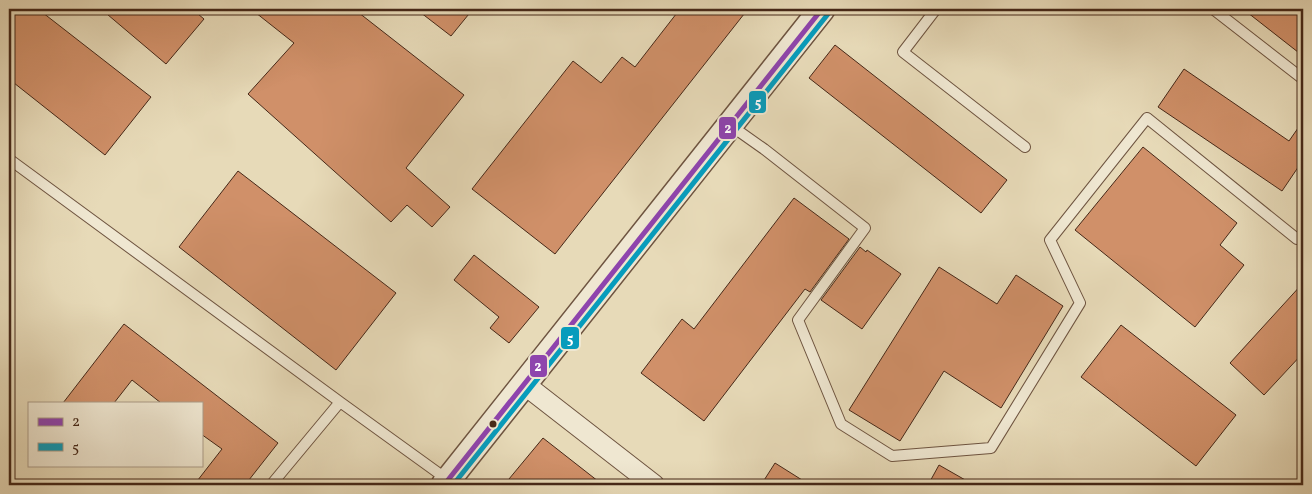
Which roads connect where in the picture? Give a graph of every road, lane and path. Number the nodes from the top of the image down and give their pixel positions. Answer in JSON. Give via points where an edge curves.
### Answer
{"nodes":[{"id":1,"x":822,"y":9,"type":"edge"},
{"id":2,"x":936,"y":9,"type":"edge"},
{"id":3,"x":1214,"y":9,"type":"edge"},
{"id":4,"x":1303,"y":79,"type":"edge"},
{"id":5,"x":730,"y":125,"type":"junction"},
{"id":6,"x":1025,"y":147,"type":"dead end"},
{"id":7,"x":9,"y":159,"type":"edge"},
{"id":8,"x":1303,"y":237,"type":"edge"},
{"id":9,"x":524,"y":384,"type":"junction"},
{"id":10,"x":340,"y":402,"type":"junction"},
{"id":11,"x":446,"y":483,"type":"edge"},
{"id":12,"x":271,"y":485,"type":"edge"},
{"id":13,"x":654,"y":485,"type":"edge"}],
"edges":[{"from":1,"to":5,"type":"street"},
{"from":2,"to":6,"type":"lane","via":[[903,52]]},
{"from":3,"to":4,"type":"lane"},
{"from":5,"to":8,"type":"lane","via":[[865,228],[798,320],[840,424],[892,456],[991,448],[1080,303],[1050,240],[1147,118],[1297,238]]},
{"from":5,"to":9,"type":"street"},
{"from":7,"to":10,"type":"lane"},
{"from":9,"to":11,"type":"street"},
{"from":9,"to":13,"type":"street"},
{"from":10,"to":11,"type":"lane"},
{"from":10,"to":12,"type":"lane"}]}
